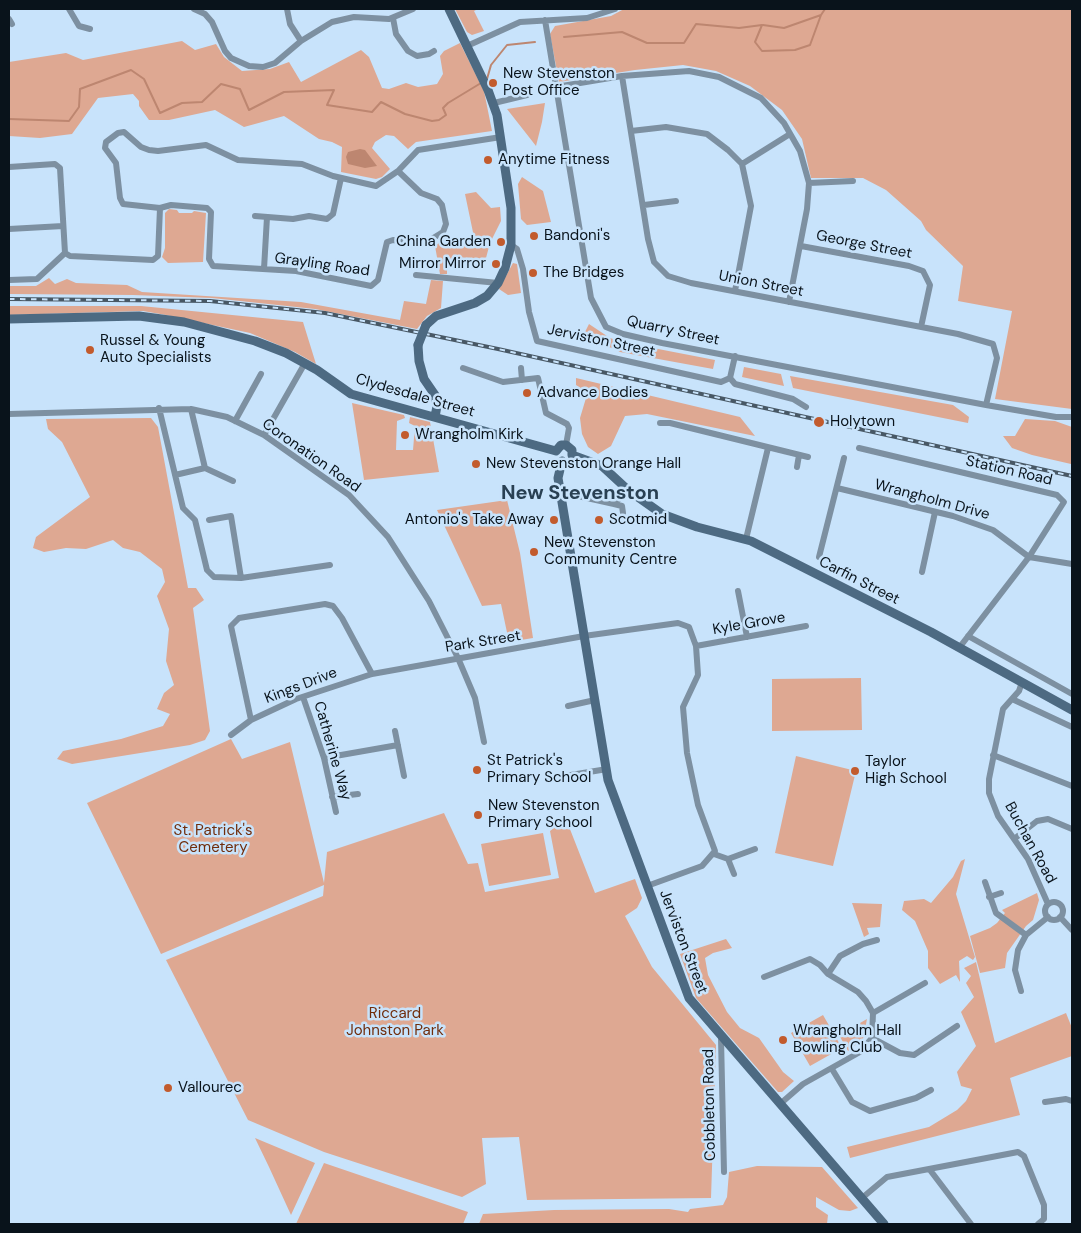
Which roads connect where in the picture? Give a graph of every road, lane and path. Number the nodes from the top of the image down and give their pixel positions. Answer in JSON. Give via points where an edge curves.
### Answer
{"nodes":[{"id":1,"x":69,"y":9,"type":"edge"},
{"id":2,"x":194,"y":9,"type":"edge"},
{"id":3,"x":287,"y":9,"type":"edge"},
{"id":4,"x":354,"y":9,"type":"edge"},
{"id":5,"x":413,"y":9,"type":"edge"},
{"id":6,"x":449,"y":9,"type":"edge"},
{"id":7,"x":615,"y":9,"type":"edge"},
{"id":8,"x":354,"y":17,"type":"junction"},
{"id":9,"x":393,"y":18,"type":"junction"},
{"id":10,"x":545,"y":20,"type":"junction"},
{"id":11,"x":90,"y":29,"type":"dead end"},
{"id":12,"x":301,"y":41,"type":"junction"},
{"id":13,"x":467,"y":46,"type":"junction"},
{"id":14,"x":434,"y":51,"type":"dead end"},
{"id":15,"x":622,"y":76,"type":"junction"},
{"id":16,"x":556,"y":87,"type":"junction"},
{"id":17,"x":527,"y":94,"type":"dead end"},
{"id":18,"x":494,"y":103,"type":"junction"},
{"id":19,"x":631,"y":131,"type":"junction"},
{"id":20,"x":790,"y":134,"type":"junction"},
{"id":21,"x":501,"y":137,"type":"junction"},
{"id":22,"x":742,"y":164,"type":"junction"},
{"id":23,"x":9,"y":167,"type":"edge"},
{"id":24,"x":398,"y":171,"type":"junction"},
{"id":25,"x":341,"y":178,"type":"junction"},
{"id":26,"x":853,"y":181,"type":"dead end"},
{"id":27,"x":809,"y":183,"type":"junction"},
{"id":28,"x":676,"y":201,"type":"dead end"},
{"id":29,"x":644,"y":205,"type":"junction"},
{"id":30,"x":160,"y":208,"type":"junction"},
{"id":31,"x":255,"y":216,"type":"dead end"},
{"id":32,"x":267,"y":217,"type":"junction"},
{"id":33,"x":63,"y":226,"type":"junction"},
{"id":34,"x":9,"y":229,"type":"edge"},
{"id":35,"x":511,"y":244,"type":"junction"},
{"id":36,"x":800,"y":246,"type":"junction"},
{"id":37,"x":65,"y":253,"type":"junction"},
{"id":38,"x":264,"y":269,"type":"junction"},
{"id":39,"x":416,"y":275,"type":"dead end"},
{"id":40,"x":9,"y":280,"type":"edge"},
{"id":41,"x":498,"y":283,"type":"junction"},
{"id":42,"x":735,"y":291,"type":"junction"},
{"id":43,"x":789,"y":302,"type":"junction"},
{"id":44,"x":9,"y":319,"type":"edge"},
{"id":45,"x":921,"y":327,"type":"junction"},
{"id":46,"x":735,"y":356,"type":"junction"},
{"id":47,"x":305,"y":363,"type":"junction"},
{"id":48,"x":463,"y":368,"type":"dead end"},
{"id":49,"x":521,"y":368,"type":"dead end"},
{"id":50,"x":261,"y":374,"type":"dead end"},
{"id":51,"x":730,"y":378,"type":"junction"},
{"id":52,"x":522,"y":380,"type":"junction"},
{"id":53,"x":986,"y":405,"type":"junction"},
{"id":54,"x":806,"y":407,"type":"dead end"},
{"id":55,"x":159,"y":408,"type":"junction"},
{"id":56,"x":191,"y":409,"type":"junction"},
{"id":57,"x":9,"y":414,"type":"edge"},
{"id":58,"x":1072,"y":416,"type":"edge"},
{"id":59,"x":436,"y":417,"type":"junction"},
{"id":60,"x":235,"y":421,"type":"junction"},
{"id":61,"x":660,"y":424,"type":"dead end"},
{"id":62,"x":264,"y":435,"type":"junction"},
{"id":63,"x":566,"y":445,"type":"junction"},
{"id":64,"x":768,"y":448,"type":"junction"},
{"id":65,"x":859,"y":448,"type":"dead end"},
{"id":66,"x":556,"y":451,"type":"junction"},
{"id":67,"x":572,"y":455,"type":"junction"},
{"id":68,"x":799,"y":455,"type":"junction"},
{"id":69,"x":808,"y":457,"type":"dead end"},
{"id":70,"x":844,"y":458,"type":"dead end"},
{"id":71,"x":562,"y":461,"type":"junction"},
{"id":72,"x":797,"y":466,"type":"dead end"},
{"id":73,"x":205,"y":468,"type":"junction"},
{"id":74,"x":175,"y":475,"type":"junction"},
{"id":75,"x":233,"y":481,"type":"dead end"},
{"id":76,"x":837,"y":488,"type":"junction"},
{"id":77,"x":628,"y":490,"type":"junction"},
{"id":78,"x":560,"y":492,"type":"junction"},
{"id":79,"x":614,"y":504,"type":"junction"},
{"id":80,"x":935,"y":512,"type":"junction"},
{"id":81,"x":622,"y":513,"type":"dead end"},
{"id":82,"x":208,"y":520,"type":"dead end"},
{"id":83,"x":746,"y":539,"type":"junction"},
{"id":84,"x":818,"y":556,"type":"dead end"},
{"id":85,"x":1029,"y":557,"type":"junction"},
{"id":86,"x":1072,"y":564,"type":"edge"},
{"id":87,"x":330,"y":565,"type":"dead end"},
{"id":88,"x":922,"y":572,"type":"dead end"},
{"id":89,"x":242,"y":578,"type":"junction"},
{"id":90,"x":738,"y":591,"type":"dead end"},
{"id":91,"x":806,"y":626,"type":"dead end"},
{"id":92,"x":584,"y":636,"type":"junction"},
{"id":93,"x":968,"y":636,"type":"junction"},
{"id":94,"x":747,"y":637,"type":"junction"},
{"id":95,"x":696,"y":646,"type":"junction"},
{"id":96,"x":959,"y":648,"type":"junction"},
{"id":97,"x":458,"y":658,"type":"junction"},
{"id":98,"x":386,"y":672,"type":"joint"},
{"id":99,"x":372,"y":674,"type":"junction"},
{"id":100,"x":1022,"y":682,"type":"junction"},
{"id":101,"x":1072,"y":694,"type":"edge"},
{"id":102,"x":303,"y":697,"type":"junction"},
{"id":103,"x":1012,"y":699,"type":"junction"},
{"id":104,"x":595,"y":700,"type":"junction"},
{"id":105,"x":568,"y":706,"type":"dead end"},
{"id":106,"x":1072,"y":710,"type":"edge"},
{"id":107,"x":251,"y":720,"type":"junction"},
{"id":108,"x":1072,"y":726,"type":"edge"},
{"id":109,"x":395,"y":731,"type":"dead end"},
{"id":110,"x":231,"y":735,"type":"dead end"},
{"id":111,"x":484,"y":742,"type":"dead end"},
{"id":112,"x":398,"y":745,"type":"junction"},
{"id":113,"x":993,"y":755,"type":"junction"},
{"id":114,"x":324,"y":758,"type":"junction"},
{"id":115,"x":607,"y":769,"type":"junction"},
{"id":116,"x":571,"y":775,"type":"dead end"},
{"id":117,"x":404,"y":776,"type":"dead end"},
{"id":118,"x":1072,"y":786,"type":"edge"},
{"id":119,"x":358,"y":794,"type":"dead end"},
{"id":120,"x":332,"y":797,"type":"junction"},
{"id":121,"x":336,"y":812,"type":"dead end"},
{"id":122,"x":1072,"y":829,"type":"edge"},
{"id":123,"x":1014,"y":839,"type":"junction"},
{"id":124,"x":755,"y":850,"type":"dead end"},
{"id":125,"x":714,"y":854,"type":"junction"},
{"id":126,"x":728,"y":859,"type":"junction"},
{"id":127,"x":734,"y":874,"type":"dead end"},
{"id":128,"x":985,"y":882,"type":"dead end"},
{"id":129,"x":647,"y":886,"type":"junction"},
{"id":130,"x":1001,"y":893,"type":"dead end"},
{"id":131,"x":990,"y":897,"type":"junction"},
{"id":132,"x":1048,"y":904,"type":"junction"},
{"id":133,"x":1048,"y":917,"type":"junction"},
{"id":134,"x":1060,"y":917,"type":"junction"},
{"id":135,"x":1072,"y":930,"type":"edge"},
{"id":136,"x":1026,"y":935,"type":"junction"},
{"id":137,"x":877,"y":940,"type":"dead end"},
{"id":138,"x":828,"y":974,"type":"junction"},
{"id":139,"x":764,"y":977,"type":"dead end"},
{"id":140,"x":925,"y":983,"type":"dead end"},
{"id":141,"x":1021,"y":991,"type":"dead end"},
{"id":142,"x":873,"y":1013,"type":"junction"},
{"id":143,"x":957,"y":1026,"type":"dead end"},
{"id":144,"x":721,"y":1038,"type":"junction"},
{"id":145,"x":872,"y":1038,"type":"junction"},
{"id":146,"x":832,"y":1069,"type":"junction"},
{"id":147,"x":931,"y":1090,"type":"dead end"},
{"id":148,"x":1072,"y":1101,"type":"edge"},
{"id":149,"x":1044,"y":1102,"type":"dead end"},
{"id":150,"x":780,"y":1104,"type":"junction"},
{"id":151,"x":930,"y":1170,"type":"junction"},
{"id":152,"x":724,"y":1172,"type":"dead end"},
{"id":153,"x":862,"y":1198,"type":"junction"},
{"id":154,"x":884,"y":1224,"type":"edge"},
{"id":155,"x":972,"y":1224,"type":"edge"},
{"id":156,"x":1038,"y":1224,"type":"edge"}],
"edges":[{"from":1,"to":11,"type":"street","via":[[80,26]]},
{"from":2,"to":12,"type":"street","via":[[212,22],[231,58],[249,66],[263,67],[274,62]]},
{"from":3,"to":12,"type":"street","via":[[290,24]]},
{"from":4,"to":8,"type":"street"},
{"from":5,"to":9,"type":"street"},
{"from":6,"to":13,"type":"main road"},
{"from":7,"to":10,"type":"street","via":[[587,18]]},
{"from":8,"to":9,"type":"street"},
{"from":8,"to":12,"type":"street","via":[[332,22]]},
{"from":9,"to":14,"type":"street","via":[[396,34],[408,51],[417,56]]},
{"from":10,"to":13,"type":"street","via":[[520,22]]},
{"from":10,"to":16,"type":"street","name":"Quarry Street"},
{"from":13,"to":18,"type":"main road"},
{"from":15,"to":16,"type":"street"},
{"from":15,"to":19,"type":"street","name":"Union Street"},
{"from":15,"to":20,"type":"street","via":[[689,71],[718,77],[761,98]]},
{"from":16,"to":46,"type":"street","name":"Quarry Street","via":[[591,298],[606,326],[622,334],[662,344]]},
{"from":17,"to":18,"type":"street"},
{"from":18,"to":21,"type":"main road"},
{"from":19,"to":22,"type":"street","via":[[666,127],[707,134]]},
{"from":19,"to":29,"type":"street","name":"Union Street"},
{"from":20,"to":22,"type":"street"},
{"from":20,"to":27,"type":"street","via":[[800,151]]},
{"from":21,"to":24,"type":"street","via":[[418,150]]},
{"from":21,"to":35,"type":"main road","via":[[511,208]]},
{"from":22,"to":42,"type":"street","via":[[751,206]]},
{"from":23,"to":33,"type":"street","via":[[58,166],[61,170]]},
{"from":24,"to":25,"type":"street","via":[[376,186]]},
{"from":24,"to":38,"type":"street","name":"Grayling Road","via":[[421,193],[438,199],[446,224],[443,232],[422,245],[393,240],[387,242],[377,283],[367,285],[296,271]]},
{"from":25,"to":30,"type":"street","name":"Grayling Road","via":[[302,164],[238,160],[206,145],[149,150],[124,132],[118,133],[106,142],[106,151],[116,163],[123,204]]},
{"from":25,"to":32,"type":"street","via":[[331,217]]},
{"from":26,"to":27,"type":"street"},
{"from":27,"to":36,"type":"street","via":[[808,209]]},
{"from":28,"to":29,"type":"street"},
{"from":29,"to":42,"type":"street","name":"Union Street","via":[[654,262],[668,276]]},
{"from":30,"to":37,"type":"street","via":[[158,256],[153,260],[70,256]]},
{"from":30,"to":38,"type":"street","name":"Grayling Road","via":[[171,205],[207,208],[212,216],[211,264]]},
{"from":31,"to":32,"type":"street"},
{"from":32,"to":38,"type":"street"},
{"from":33,"to":34,"type":"street"},
{"from":33,"to":37,"type":"street"},
{"from":35,"to":41,"type":"main road"},
{"from":35,"to":51,"type":"street","name":"Jerviston Street","via":[[517,249],[523,269],[537,341],[721,382]]},
{"from":36,"to":43,"type":"street"},
{"from":36,"to":45,"type":"street","name":"George Street","via":[[923,271],[930,285]]},
{"from":37,"to":40,"type":"street","via":[[37,279]]},
{"from":39,"to":41,"type":"street"},
{"from":41,"to":59,"type":"main road","bridge":true,"via":[[481,300],[436,316],[426,325],[418,344],[419,361],[424,379],[434,395]]},
{"from":42,"to":43,"type":"street","name":"Union Street"},
{"from":43,"to":45,"type":"street","name":"Union Street"},
{"from":44,"to":47,"type":"main road","name":"Clydesdale Street","via":[[153,317],[255,341]]},
{"from":45,"to":53,"type":"street","name":"Union Street","via":[[993,344],[997,358]]},
{"from":46,"to":51,"type":"street"},
{"from":46,"to":53,"type":"street","name":"Quarry Street"},
{"from":47,"to":59,"type":"main road","name":"Clydesdale Street","via":[[351,394]]},
{"from":47,"to":62,"type":"street"},
{"from":48,"to":52,"type":"street","via":[[503,382]]},
{"from":49,"to":52,"type":"street"},
{"from":50,"to":60,"type":"street"},
{"from":51,"to":54,"type":"street","name":"Jerviston Street","via":[[735,384],[793,398]]},
{"from":52,"to":63,"type":"street","via":[[538,378],[546,413],[569,428]]},
{"from":53,"to":58,"type":"street","name":"Quarry Street","via":[[1056,417]]},
{"from":55,"to":56,"type":"street","name":"Coronation Road"},
{"from":55,"to":57,"type":"street","name":"Coronation Road"},
{"from":55,"to":74,"type":"street"},
{"from":56,"to":60,"type":"street","name":"Coronation Road"},
{"from":56,"to":73,"type":"street"},
{"from":59,"to":66,"type":"main road","name":"Clydesdale Street"},
{"from":60,"to":62,"type":"street","name":"Coronation Road"},
{"from":61,"to":64,"type":"street","via":[[665,422]]},
{"from":62,"to":97,"type":"street","name":"Coronation Road","via":[[350,495],[388,537],[428,601]]},
{"from":63,"to":66,"type":"main road","via":[[561,445]]},
{"from":63,"to":67,"type":"main road","via":[[572,450]]},
{"from":64,"to":68,"type":"street"},
{"from":64,"to":83,"type":"street"},
{"from":65,"to":85,"type":"street","name":"Station Road","via":[[1057,495],[1064,502]]},
{"from":66,"to":71,"type":"main road","via":[[556,456]]},
{"from":67,"to":71,"type":"main road"},
{"from":67,"to":77,"type":"main road","name":"Carfin Street","via":[[602,466]]},
{"from":68,"to":69,"type":"street"},
{"from":68,"to":72,"type":"street"},
{"from":70,"to":76,"type":"street"},
{"from":71,"to":78,"type":"main road","name":"Jerviston Street","via":[[558,478]]},
{"from":73,"to":74,"type":"street"},
{"from":73,"to":75,"type":"street"},
{"from":74,"to":89,"type":"street","via":[[183,508],[195,520],[199,531],[207,570],[214,577]]},
{"from":76,"to":80,"type":"street","name":"Wrangholm Drive"},
{"from":76,"to":84,"type":"street"},
{"from":77,"to":79,"type":"street"},
{"from":77,"to":83,"type":"main road","name":"Carfin Street","via":[[662,514]]},
{"from":78,"to":79,"type":"street"},
{"from":78,"to":92,"type":"main road","name":"Jerviston Street"},
{"from":79,"to":81,"type":"street","via":[[622,506]]},
{"from":80,"to":85,"type":"street","name":"Wrangholm Drive","via":[[993,530]]},
{"from":80,"to":88,"type":"street"},
{"from":82,"to":89,"type":"street","via":[[231,516]]},
{"from":83,"to":96,"type":"main road","name":"Carfin Street"},
{"from":85,"to":86,"type":"street","name":"Wrangholm Drive"},
{"from":85,"to":93,"type":"street","name":"Station Road"},
{"from":87,"to":89,"type":"street"},
{"from":90,"to":94,"type":"street"},
{"from":91,"to":94,"type":"street","name":"Kyle Grove"},
{"from":92,"to":95,"type":"street","name":"Park Street","via":[[678,623],[689,627]]},
{"from":92,"to":97,"type":"street","name":"Park Street"},
{"from":92,"to":104,"type":"main road","name":"Jerviston Street"},
{"from":93,"to":96,"type":"street","name":"Station Road"},
{"from":93,"to":101,"type":"street"},
{"from":94,"to":95,"type":"street","name":"Kyle Grove"},
{"from":95,"to":125,"type":"street","via":[[698,675],[683,707],[687,753],[698,805]]},
{"from":96,"to":100,"type":"main road","name":"Carfin Street"},
{"from":97,"to":98,"type":"street","name":"Park Street"},
{"from":97,"to":111,"type":"street","name":"Coronation Road","via":[[475,698]]},
{"from":98,"to":99,"type":"street","name":"Kings Drive"},
{"from":99,"to":102,"type":"street","name":"Kings Drive"},
{"from":99,"to":107,"type":"street","via":[[333,606],[325,604],[239,618],[231,626]]},
{"from":100,"to":103,"type":"street","name":"Buchan Road"},
{"from":100,"to":106,"type":"main road","name":"Carfin Street"},
{"from":102,"to":107,"type":"street","name":"Kings Drive"},
{"from":102,"to":114,"type":"street","name":"Catherine Way"},
{"from":103,"to":108,"type":"street"},
{"from":103,"to":113,"type":"street","name":"Buchan Road","via":[[1003,709]]},
{"from":104,"to":105,"type":"street"},
{"from":104,"to":115,"type":"main road","name":"Jerviston Street"},
{"from":107,"to":110,"type":"street","name":"Kings Drive"},
{"from":109,"to":112,"type":"street"},
{"from":112,"to":114,"type":"street"},
{"from":112,"to":117,"type":"street"},
{"from":113,"to":118,"type":"street"},
{"from":113,"to":123,"type":"street","name":"Buchan Road","via":[[989,793],[998,816]]},
{"from":114,"to":120,"type":"street","name":"Catherine Way"},
{"from":115,"to":116,"type":"street"},
{"from":115,"to":129,"type":"main road","name":"Jerviston Street","via":[[615,803]]},
{"from":119,"to":120,"type":"street"},
{"from":120,"to":121,"type":"street","name":"Catherine Way"},
{"from":122,"to":123,"type":"street","via":[[1048,818],[1037,821]]},
{"from":123,"to":132,"type":"street","name":"Buchan Road","via":[[1028,859]]},
{"from":124,"to":126,"type":"street"},
{"from":125,"to":126,"type":"street"},
{"from":125,"to":129,"type":"street","via":[[702,866]]},
{"from":126,"to":127,"type":"street"},
{"from":128,"to":131,"type":"street"},
{"from":129,"to":144,"type":"main road","name":"Jerviston Street","via":[[689,998]]},
{"from":130,"to":131,"type":"street"},
{"from":131,"to":136,"type":"street","via":[[999,917]]},
{"from":132,"to":133,"type":"street"},
{"from":132,"to":134,"type":"street","via":[[1060,904],[1063,910]]},
{"from":133,"to":134,"type":"street","via":[[1054,920]]},
{"from":133,"to":136,"type":"street"},
{"from":134,"to":135,"type":"street"},
{"from":136,"to":141,"type":"street","via":[[1018,950],[1015,970]]},
{"from":137,"to":138,"type":"street","via":[[840,956]]},
{"from":138,"to":139,"type":"street","via":[[810,959]]},
{"from":138,"to":142,"type":"street","via":[[858,992]]},
{"from":140,"to":142,"type":"street"},
{"from":142,"to":145,"type":"street"},
{"from":143,"to":145,"type":"street","via":[[914,1055],[900,1053]]},
{"from":144,"to":150,"type":"main road","name":"Jerviston Street"},
{"from":144,"to":152,"type":"street","name":"Cobbleton Road"},
{"from":145,"to":146,"type":"street","via":[[860,1052]]},
{"from":146,"to":147,"type":"street","via":[[852,1102],[870,1110],[916,1098]]},
{"from":146,"to":150,"type":"street","via":[[802,1084]]},
{"from":148,"to":149,"type":"street","via":[[1066,1098]]},
{"from":150,"to":153,"type":"main road","name":"Jerviston Street"},
{"from":151,"to":153,"type":"street","via":[[887,1177]]},
{"from":151,"to":155,"type":"street"},
{"from":151,"to":156,"type":"street","via":[[1018,1152],[1024,1156],[1044,1205],[1044,1218]]},
{"from":153,"to":154,"type":"main road","name":"Jerviston Street"}]}
